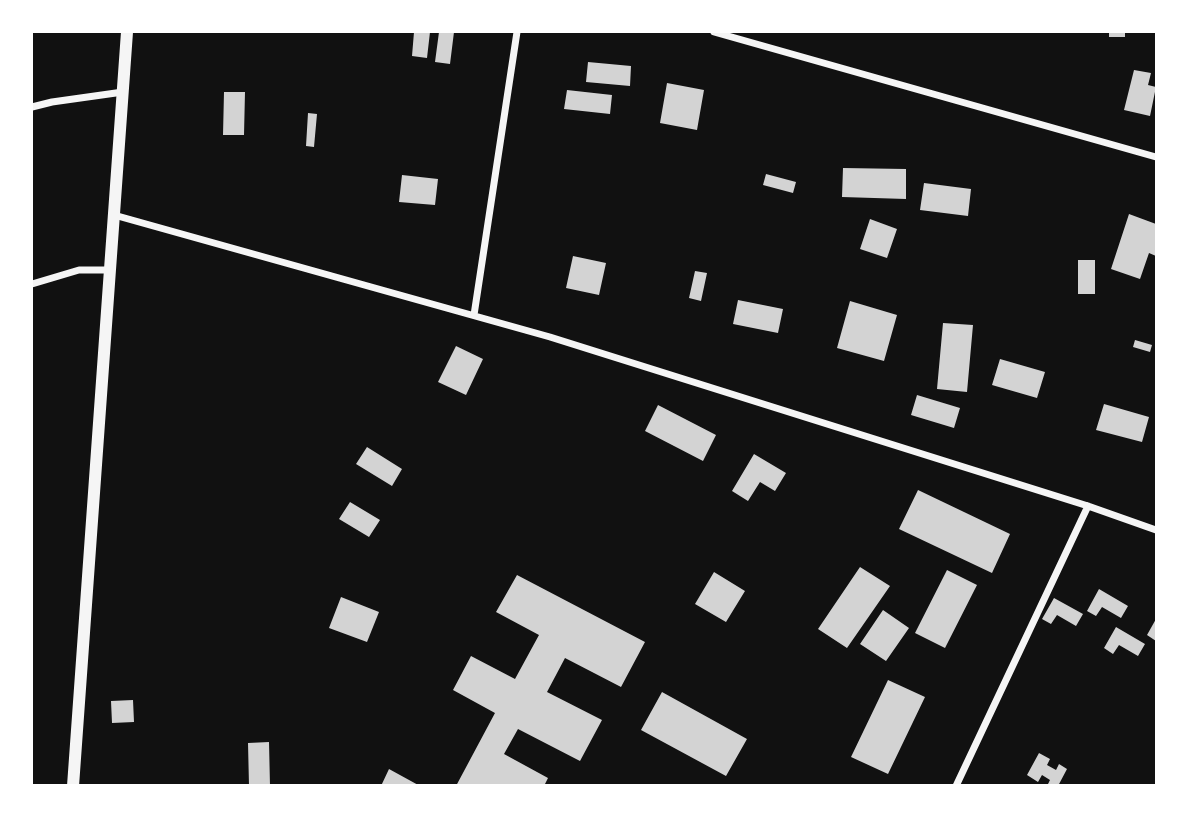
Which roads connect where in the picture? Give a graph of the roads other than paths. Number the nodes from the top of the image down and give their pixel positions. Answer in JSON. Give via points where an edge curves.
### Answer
{"nodes":[{"id":1,"x":127,"y":32,"type":"edge"},
{"id":2,"x":517,"y":32,"type":"edge"},
{"id":3,"x":714,"y":32,"type":"edge"},
{"id":4,"x":123,"y":92,"type":"junction"},
{"id":5,"x":32,"y":107,"type":"edge"},
{"id":6,"x":1157,"y":157,"type":"edge"},
{"id":7,"x":114,"y":215,"type":"junction"},
{"id":8,"x":110,"y":270,"type":"junction"},
{"id":9,"x":32,"y":284,"type":"edge"},
{"id":10,"x":474,"y":315,"type":"junction"},
{"id":11,"x":1088,"y":506,"type":"junction"},
{"id":12,"x":1157,"y":530,"type":"edge"},
{"id":13,"x":73,"y":786,"type":"edge"},
{"id":14,"x":956,"y":786,"type":"edge"}],
"edges":[{"from":1,"to":4,"type":"street"},
{"from":2,"to":10,"type":"street"},
{"from":3,"to":6,"type":"street"},
{"from":4,"to":5,"type":"street"},
{"from":4,"to":7,"type":"street"},
{"from":7,"to":8,"type":"street"},
{"from":7,"to":10,"type":"street"},
{"from":8,"to":9,"type":"street","via":[[79,270]]},
{"from":8,"to":13,"type":"street"},
{"from":10,"to":11,"type":"street"},
{"from":11,"to":12,"type":"street"},
{"from":11,"to":14,"type":"street"}]}
